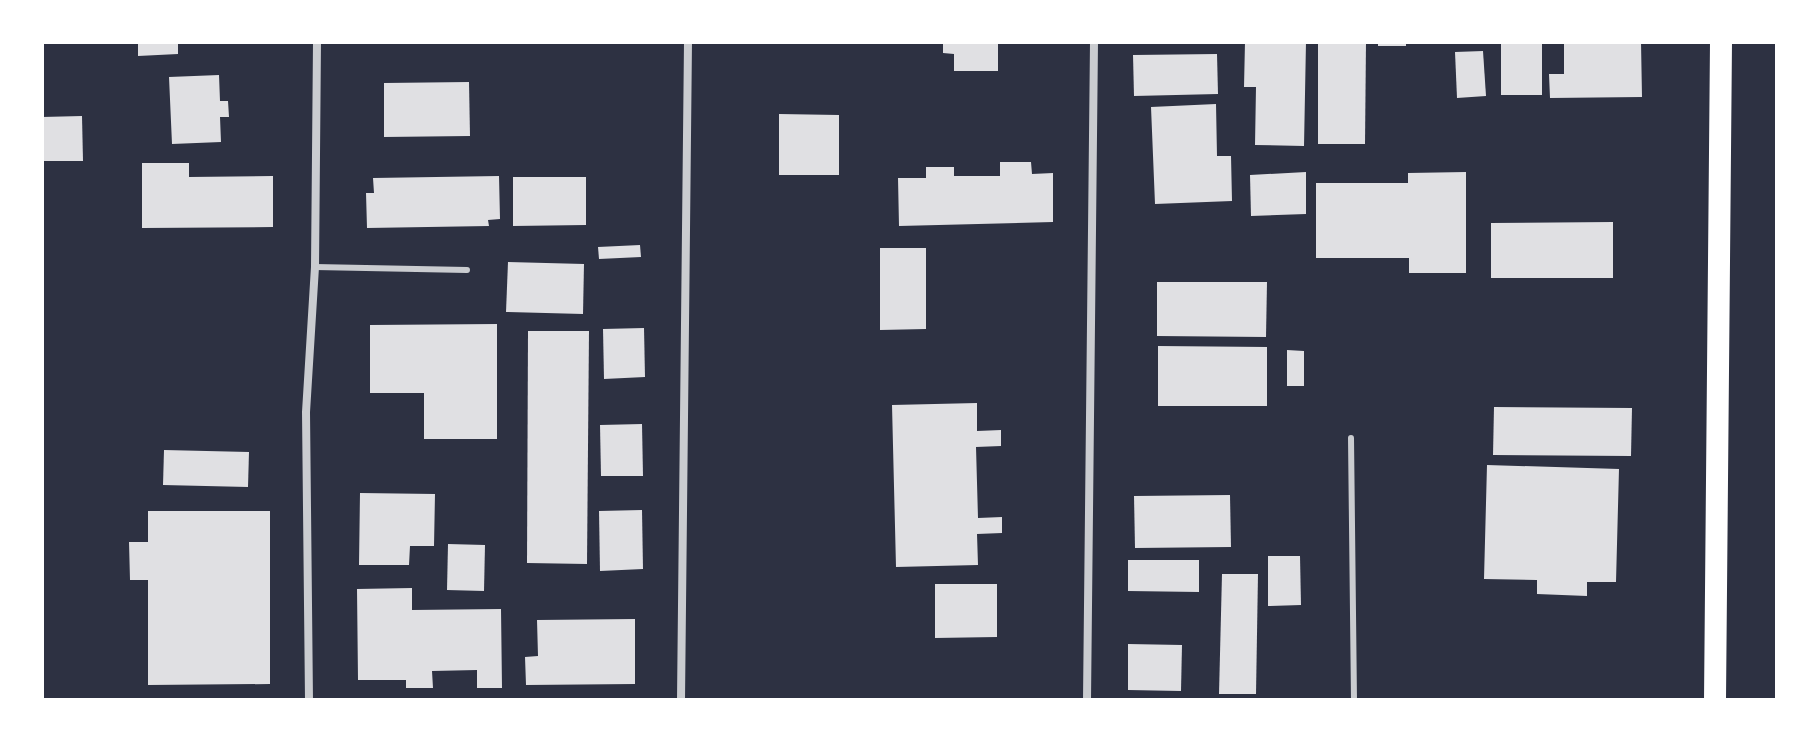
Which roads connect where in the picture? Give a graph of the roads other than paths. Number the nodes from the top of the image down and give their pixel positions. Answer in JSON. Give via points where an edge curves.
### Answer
{"nodes":[{"id":1,"x":317,"y":42,"type":"edge"},
{"id":2,"x":688,"y":42,"type":"edge"},
{"id":3,"x":1094,"y":42,"type":"edge"},
{"id":4,"x":1721,"y":42,"type":"edge"},
{"id":5,"x":315,"y":267,"type":"junction"},
{"id":6,"x":467,"y":270,"type":"dead end"},
{"id":7,"x":1351,"y":438,"type":"dead end"},
{"id":8,"x":309,"y":700,"type":"edge"},
{"id":9,"x":681,"y":700,"type":"edge"},
{"id":10,"x":1087,"y":700,"type":"edge"},
{"id":11,"x":1354,"y":700,"type":"edge"},
{"id":12,"x":1715,"y":700,"type":"edge"}],
"edges":[{"from":1,"to":5,"type":"street"},
{"from":2,"to":9,"type":"street"},
{"from":3,"to":10,"type":"street"},
{"from":4,"to":12,"type":"highway"},
{"from":5,"to":6,"type":"lane"},
{"from":5,"to":8,"type":"street","via":[[306,412]]},
{"from":7,"to":11,"type":"lane"}]}
